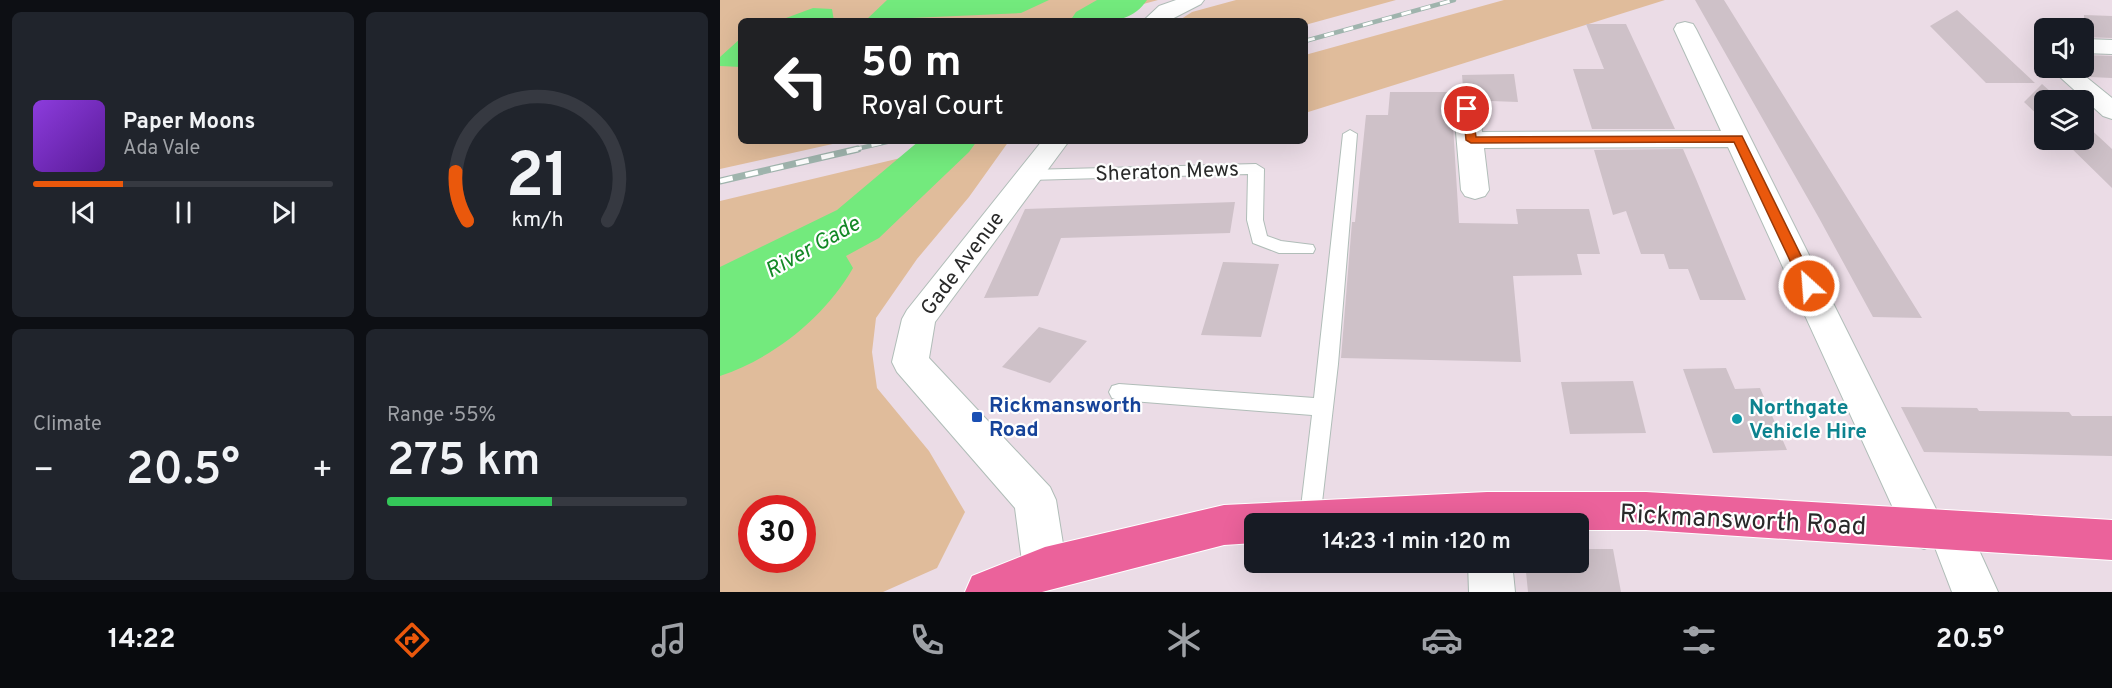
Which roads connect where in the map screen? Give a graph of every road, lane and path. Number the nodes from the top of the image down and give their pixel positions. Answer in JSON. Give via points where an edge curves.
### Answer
{"nodes":[{"id":1,"x":1194,"y":0,"type":"edge"},
{"id":2,"x":1158,"y":18,"type":"edge"},
{"id":3,"x":1685,"y":29,"type":"dead end"},
{"id":4,"x":2094,"y":46,"type":"edge"},
{"id":5,"x":2112,"y":47,"type":"edge"},
{"id":6,"x":2073,"y":78,"type":"edge"},
{"id":7,"x":1467,"y":109,"type":"dead end"},
{"id":8,"x":2112,"y":111,"type":"edge"},
{"id":9,"x":1350,"y":134,"type":"dead end"},
{"id":10,"x":1738,"y":139,"type":"junction"},
{"id":11,"x":1471,"y":140,"type":"junction"},
{"id":12,"x":1054,"y":144,"type":"edge"},
{"id":13,"x":1029,"y":175,"type":"junction"},
{"id":14,"x":1475,"y":190,"type":"dead end"},
{"id":15,"x":1307,"y":249,"type":"dead end"},
{"id":16,"x":1119,"y":392,"type":"dead end"},
{"id":17,"x":1323,"y":407,"type":"junction"},
{"id":18,"x":1310,"y":513,"type":"edge"},
{"id":19,"x":1589,"y":513,"type":"edge"},
{"id":20,"x":1244,"y":524,"type":"edge"},
{"id":21,"x":1936,"y":530,"type":"junction"},
{"id":22,"x":2112,"y":540,"type":"edge"},
{"id":23,"x":1045,"y":568,"type":"junction"},
{"id":24,"x":1491,"y":573,"type":"edge"},
{"id":25,"x":988,"y":592,"type":"edge"},
{"id":26,"x":1492,"y":592,"type":"edge"},
{"id":27,"x":1975,"y":592,"type":"edge"}],
"edges":[{"from":1,"to":2,"type":"street"},
{"from":3,"to":10,"type":"street"},
{"from":4,"to":5,"type":"street"},
{"from":6,"to":8,"type":"street"},
{"from":7,"to":11,"type":"street"},
{"from":9,"to":17,"type":"lane"},
{"from":10,"to":11,"type":"street"},
{"from":10,"to":21,"type":"street"},
{"from":11,"to":14,"type":"street"},
{"from":12,"to":13,"type":"street","name":"Gade Avenue"},
{"from":13,"to":15,"type":"lane","name":"Sheraton Mews","via":[[1256,169],[1255,220],[1259,238],[1280,247]]},
{"from":13,"to":23,"type":"street","name":"Gade Avenue","via":[[919,320],[910,362],[1035,500]]},
{"from":16,"to":17,"type":"lane"},
{"from":17,"to":18,"type":"lane"},
{"from":19,"to":21,"type":"main road","name":"Rickmansworth Road","via":[[1646,511]]},
{"from":20,"to":23,"type":"main road","name":"Rickmansworth Road","via":[[1224,525]]},
{"from":21,"to":22,"type":"main road","name":"Rickmansworth Road"},
{"from":21,"to":27,"type":"street"},
{"from":23,"to":25,"type":"main road","name":"Rickmansworth Road"},
{"from":24,"to":26,"type":"street"}]}
